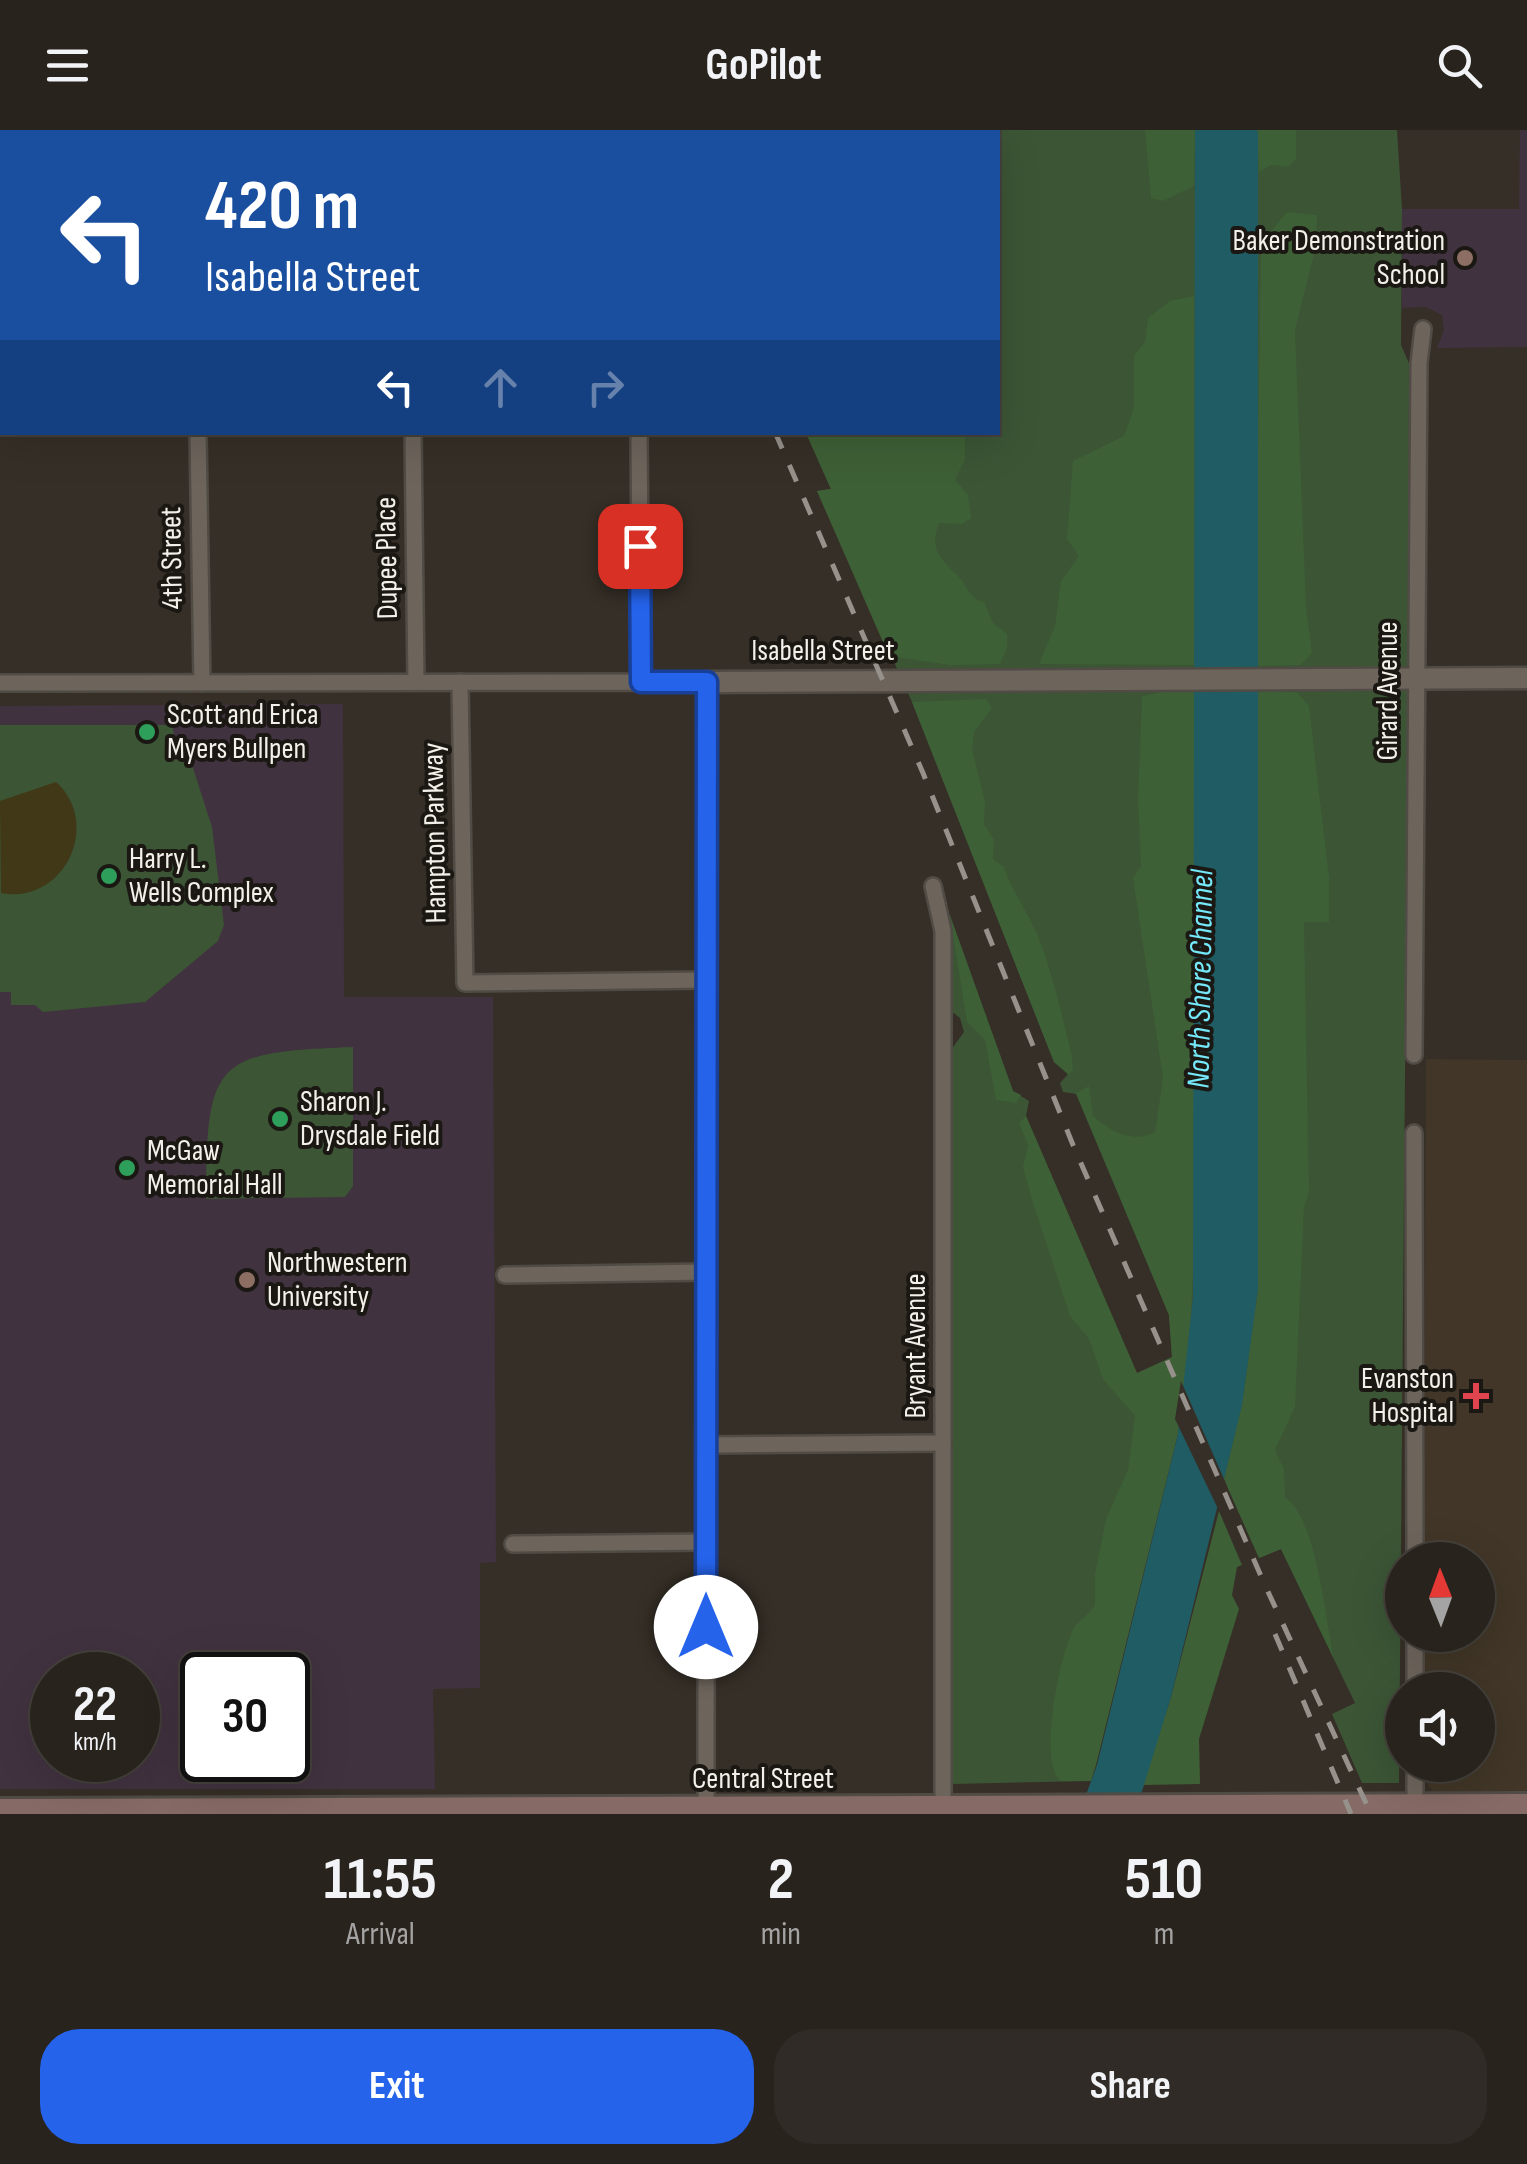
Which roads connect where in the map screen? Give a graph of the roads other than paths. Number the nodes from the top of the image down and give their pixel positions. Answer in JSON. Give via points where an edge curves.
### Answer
{"nodes":[{"id":1,"x":1424,"y":329,"type":"dead end"},
{"id":2,"x":198,"y":435,"type":"edge"},
{"id":3,"x":413,"y":435,"type":"edge"},
{"id":4,"x":638,"y":435,"type":"edge"},
{"id":5,"x":1416,"y":678,"type":"junction"},
{"id":6,"x":1527,"y":678,"type":"edge"},
{"id":7,"x":416,"y":682,"type":"junction"},
{"id":8,"x":460,"y":682,"type":"junction"},
{"id":9,"x":641,"y":682,"type":"junction"},
{"id":10,"x":707,"y":682,"type":"junction"},
{"id":11,"x":0,"y":683,"type":"edge"},
{"id":12,"x":202,"y":683,"type":"junction"},
{"id":13,"x":933,"y":886,"type":"dead end"},
{"id":14,"x":707,"y":980,"type":"junction"},
{"id":15,"x":1414,"y":1055,"type":"dead end"},
{"id":16,"x":1414,"y":1133,"type":"dead end"},
{"id":17,"x":707,"y":1272,"type":"junction"},
{"id":18,"x":505,"y":1275,"type":"dead end"},
{"id":19,"x":943,"y":1443,"type":"junction"},
{"id":20,"x":707,"y":1445,"type":"junction"},
{"id":21,"x":707,"y":1542,"type":"junction"},
{"id":22,"x":1415,"y":1542,"type":"edge"},
{"id":23,"x":513,"y":1544,"type":"dead end"},
{"id":24,"x":1415,"y":1782,"type":"edge"},
{"id":25,"x":1415,"y":1806,"type":"junction"},
{"id":26,"x":1527,"y":1806,"type":"edge"},
{"id":27,"x":942,"y":1808,"type":"junction"},
{"id":28,"x":0,"y":1810,"type":"edge"},
{"id":29,"x":203,"y":1812,"type":"edge"},
{"id":30,"x":706,"y":1812,"type":"edge"}],
"edges":[{"from":1,"to":5,"type":"street","name":"Girard Avenue"},
{"from":2,"to":12,"type":"street","name":"4th Street"},
{"from":3,"to":7,"type":"street","name":"Dupee Place"},
{"from":4,"to":9,"type":"street"},
{"from":5,"to":6,"type":"street","name":"Isabella Street"},
{"from":5,"to":10,"type":"street","name":"Isabella Street"},
{"from":5,"to":15,"type":"street","name":"Girard Avenue"},
{"from":7,"to":8,"type":"street","name":"Isabella Street"},
{"from":7,"to":12,"type":"street","name":"Isabella Street"},
{"from":8,"to":9,"type":"street","name":"Isabella Street"},
{"from":8,"to":14,"type":"street","name":"Hampton Parkway","via":[[465,983]]},
{"from":9,"to":10,"type":"street","name":"Isabella Street"},
{"from":10,"to":14,"type":"street"},
{"from":11,"to":12,"type":"street","name":"Isabella Street"},
{"from":13,"to":19,"type":"street","name":"Bryant Avenue","via":[[943,931]]},
{"from":14,"to":17,"type":"street"},
{"from":16,"to":22,"type":"street"},
{"from":17,"to":18,"type":"street"},
{"from":17,"to":20,"type":"street"},
{"from":19,"to":20,"type":"street"},
{"from":19,"to":27,"type":"street","name":"Bryant Avenue"},
{"from":20,"to":21,"type":"street"},
{"from":21,"to":23,"type":"street"},
{"from":21,"to":30,"type":"street"},
{"from":24,"to":25,"type":"street"},
{"from":25,"to":26,"type":"main road","name":"Central Street"},
{"from":25,"to":27,"type":"main road","name":"Central Street"},
{"from":27,"to":30,"type":"main road","name":"Central Street"},
{"from":28,"to":29,"type":"main road","name":"Central Street"},
{"from":29,"to":30,"type":"main road","name":"Central Street"}]}
